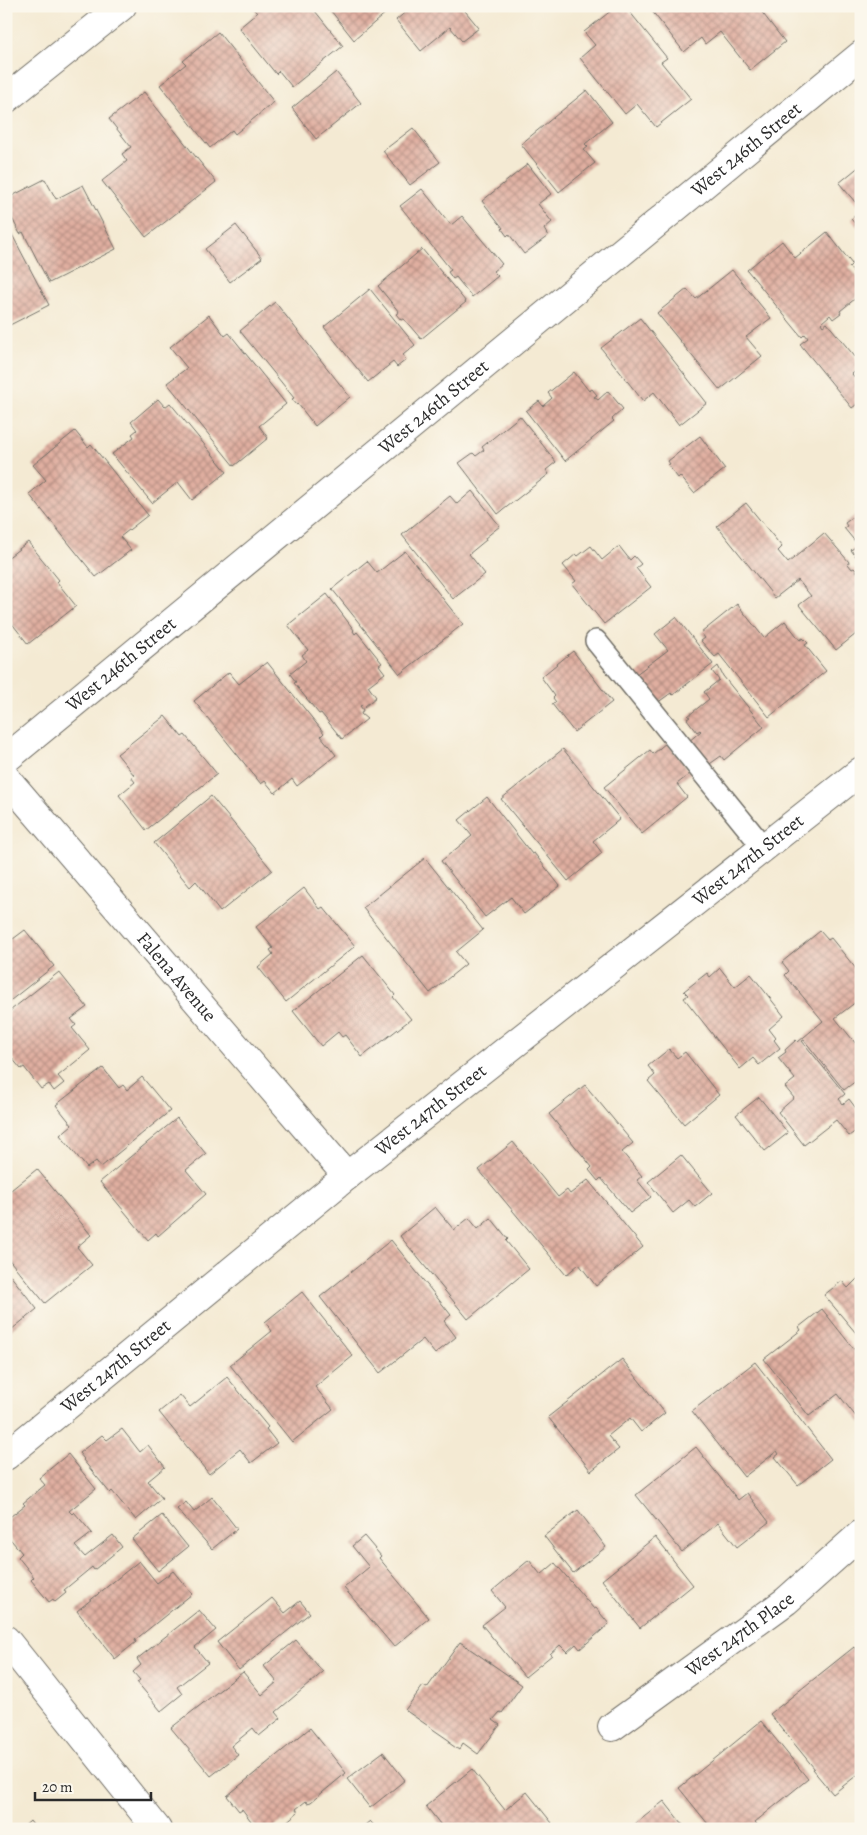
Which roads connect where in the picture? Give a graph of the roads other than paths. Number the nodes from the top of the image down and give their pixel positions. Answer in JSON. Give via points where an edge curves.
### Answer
{"nodes":[{"id":1,"x":122,"y":6,"type":"edge"},
{"id":2,"x":861,"y":55,"type":"edge"},
{"id":3,"x":6,"y":99,"type":"edge"},
{"id":4,"x":596,"y":641,"type":"dead end"},
{"id":5,"x":6,"y":759,"type":"edge"},
{"id":6,"x":861,"y":771,"type":"edge"},
{"id":7,"x":6,"y":778,"type":"edge"},
{"id":8,"x":763,"y":848,"type":"junction"},
{"id":9,"x":347,"y":1176,"type":"junction"},
{"id":10,"x":6,"y":1456,"type":"edge"},
{"id":11,"x":861,"y":1534,"type":"edge"},
{"id":12,"x":8,"y":1647,"type":"edge"},
{"id":13,"x":612,"y":1727,"type":"dead end"},
{"id":14,"x":157,"y":1829,"type":"edge"}],
"edges":[{"from":1,"to":3,"type":"street"},
{"from":2,"to":5,"type":"street","name":"West 246th Street"},
{"from":4,"to":8,"type":"lane"},
{"from":6,"to":8,"type":"street","name":"West 247th Street"},
{"from":7,"to":9,"type":"street","name":"Falena Avenue"},
{"from":8,"to":9,"type":"street","name":"West 247th Street"},
{"from":9,"to":10,"type":"street","name":"West 247th Street"},
{"from":11,"to":13,"type":"street","name":"West 247th Place","via":[[786,1602]]},
{"from":12,"to":14,"type":"street"}]}
